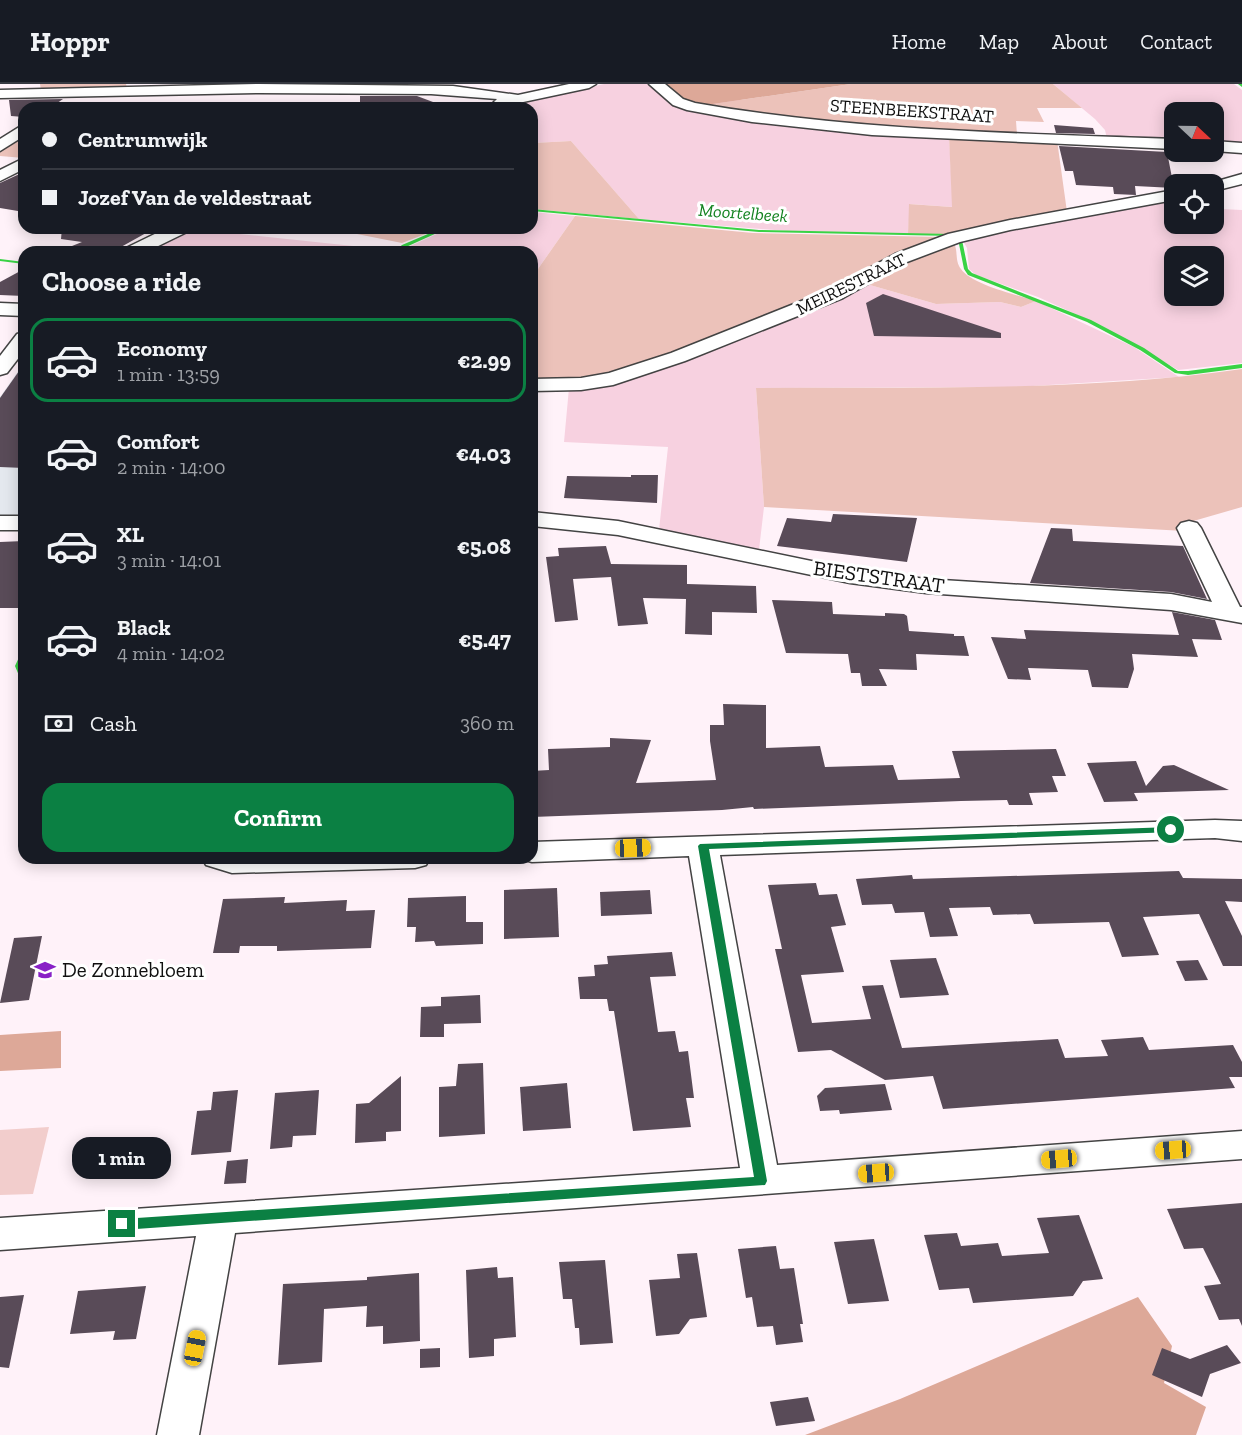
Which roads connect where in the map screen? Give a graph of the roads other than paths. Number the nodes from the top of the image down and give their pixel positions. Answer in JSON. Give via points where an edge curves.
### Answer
{"nodes":[{"id":1,"x":589,"y":84,"type":"edge"},
{"id":2,"x":656,"y":84,"type":"edge"},
{"id":3,"x":459,"y":87,"type":"edge"},
{"id":4,"x":132,"y":89,"type":"junction"},
{"id":5,"x":227,"y":89,"type":"junction"},
{"id":6,"x":0,"y":94,"type":"edge"},
{"id":7,"x":517,"y":99,"type":"junction"},
{"id":8,"x":112,"y":102,"type":"edge"},
{"id":9,"x":219,"y":102,"type":"dead end"},
{"id":10,"x":503,"y":102,"type":"edge"},
{"id":11,"x":8,"y":119,"type":"dead end"},
{"id":12,"x":18,"y":120,"type":"edge"},
{"id":13,"x":18,"y":133,"type":"edge"},
{"id":14,"x":1164,"y":144,"type":"edge"},
{"id":15,"x":0,"y":146,"type":"edge"},
{"id":16,"x":1224,"y":147,"type":"edge"},
{"id":17,"x":1242,"y":148,"type":"edge"},
{"id":18,"x":0,"y":158,"type":"edge"},
{"id":19,"x":18,"y":161,"type":"edge"},
{"id":20,"x":18,"y":166,"type":"edge"},
{"id":21,"x":0,"y":176,"type":"edge"},
{"id":22,"x":1242,"y":179,"type":"edge"},
{"id":23,"x":1224,"y":184,"type":"edge"},
{"id":24,"x":1164,"y":197,"type":"edge"},
{"id":25,"x":169,"y":234,"type":"edge"},
{"id":26,"x":144,"y":246,"type":"edge"},
{"id":27,"x":0,"y":309,"type":"edge"},
{"id":28,"x":18,"y":310,"type":"edge"},
{"id":29,"x":18,"y":346,"type":"edge"},
{"id":30,"x":0,"y":369,"type":"edge"},
{"id":31,"x":538,"y":385,"type":"edge"},
{"id":32,"x":538,"y":520,"type":"edge"},
{"id":33,"x":0,"y":523,"type":"edge"},
{"id":34,"x":18,"y":523,"type":"edge"},
{"id":35,"x":1189,"y":528,"type":"dead end"},
{"id":36,"x":1236,"y":613,"type":"edge"},
{"id":37,"x":1242,"y":831,"type":"edge"},
{"id":38,"x":703,"y":846,"type":"junction"},
{"id":39,"x":538,"y":852,"type":"edge"},
{"id":40,"x":1242,"y":1145,"type":"edge"},
{"id":41,"x":761,"y":1181,"type":"junction"},
{"id":42,"x":219,"y":1217,"type":"junction"},
{"id":43,"x":0,"y":1234,"type":"edge"},
{"id":44,"x":178,"y":1435,"type":"edge"}],
"edges":[{"from":1,"to":7,"type":"street"},
{"from":2,"to":14,"type":"street","name":"STEENBEEKSTRAAT","via":[[678,102],[692,107],[795,122],[889,131]]},
{"from":3,"to":5,"type":"street"},
{"from":3,"to":7,"type":"street"},
{"from":4,"to":5,"type":"street"},
{"from":4,"to":6,"type":"street"},
{"from":4,"to":8,"type":"street"},
{"from":5,"to":9,"type":"street"},
{"from":7,"to":10,"type":"street"},
{"from":11,"to":12,"type":"street"},
{"from":13,"to":15,"type":"street"},
{"from":16,"to":17,"type":"street"},
{"from":18,"to":19,"type":"street"},
{"from":20,"to":21,"type":"street"},
{"from":22,"to":23,"type":"street"},
{"from":24,"to":31,"type":"street","name":"MEIRESTRAAT","via":[[954,238],[901,258],[815,303],[678,357],[613,379]]},
{"from":25,"to":26,"type":"street"},
{"from":27,"to":28,"type":"street"},
{"from":29,"to":30,"type":"street"},
{"from":32,"to":36,"type":"street","name":"BIESTSTRAAT","via":[[618,528],[850,576],[926,586],[1171,602]]},
{"from":33,"to":34,"type":"street"},
{"from":35,"to":36,"type":"street","name":"BIESTSTRAAT"},
{"from":37,"to":38,"type":"street","via":[[1060,832]]},
{"from":38,"to":39,"type":"street"},
{"from":38,"to":41,"type":"street"},
{"from":40,"to":41,"type":"street"},
{"from":41,"to":42,"type":"street"},
{"from":42,"to":43,"type":"street"},
{"from":42,"to":44,"type":"street"}]}
